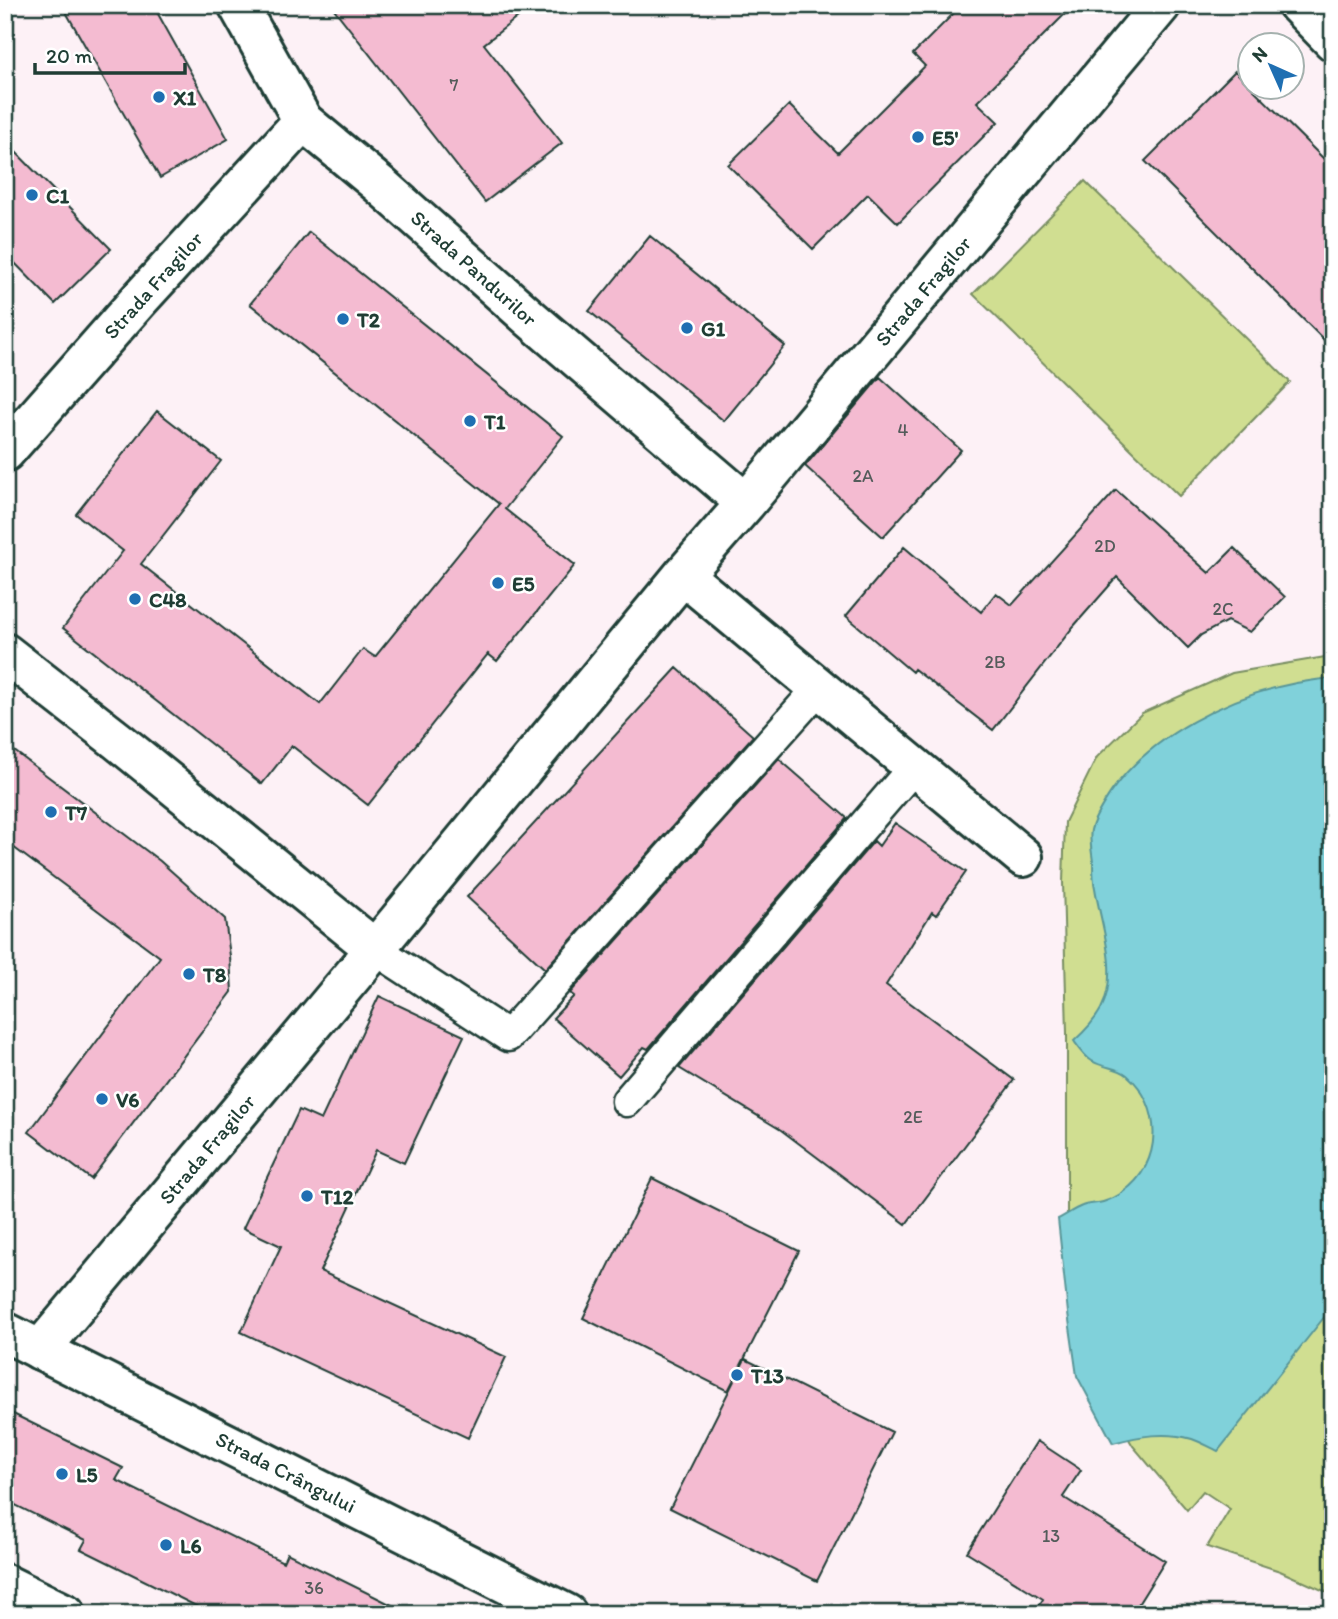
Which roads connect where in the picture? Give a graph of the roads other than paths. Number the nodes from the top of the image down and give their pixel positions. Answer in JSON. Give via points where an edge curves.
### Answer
{"nodes":[{"id":1,"x":238,"y":5,"type":"edge"},
{"id":2,"x":1161,"y":5,"type":"edge"},
{"id":3,"x":1298,"y":5,"type":"edge"},
{"id":4,"x":1333,"y":41,"type":"edge"},
{"id":5,"x":303,"y":121,"type":"junction"},
{"id":6,"x":5,"y":452,"type":"edge"},
{"id":7,"x":746,"y":503,"type":"junction"},
{"id":8,"x":683,"y":575,"type":"junction"},
{"id":9,"x":5,"y":653,"type":"edge"},
{"id":10,"x":819,"y":688,"type":"junction"},
{"id":11,"x":914,"y":767,"type":"junction"},
{"id":12,"x":1023,"y":857,"type":"dead end"},
{"id":13,"x":375,"y":949,"type":"junction"},
{"id":14,"x":627,"y":1101,"type":"dead end"},
{"id":15,"x":5,"y":1332,"type":"edge"},
{"id":16,"x":40,"y":1350,"type":"junction"},
{"id":17,"x":5,"y":1584,"type":"edge"},
{"id":18,"x":66,"y":1614,"type":"edge"},
{"id":19,"x":566,"y":1614,"type":"edge"}],
"edges":[{"from":1,"to":5,"type":"street","name":"Strada Pandurilor"},
{"from":2,"to":7,"type":"street","name":"Strada Fragilor"},
{"from":3,"to":4,"type":"street"},
{"from":5,"to":6,"type":"street","name":"Strada Fragilor"},
{"from":5,"to":7,"type":"street","name":"Strada Pandurilor"},
{"from":7,"to":8,"type":"street","name":"Strada Fragilor"},
{"from":8,"to":10,"type":"street"},
{"from":8,"to":13,"type":"street","name":"Strada Fragilor"},
{"from":9,"to":13,"type":"street"},
{"from":10,"to":11,"type":"street"},
{"from":10,"to":13,"type":"lane","via":[[508,1036]]},
{"from":11,"to":12,"type":"street"},
{"from":11,"to":14,"type":"lane"},
{"from":13,"to":16,"type":"street","name":"Strada Fragilor"},
{"from":15,"to":16,"type":"street","name":"Strada Crângului"},
{"from":16,"to":19,"type":"street","name":"Strada Crângului"},
{"from":17,"to":18,"type":"street"}]}
